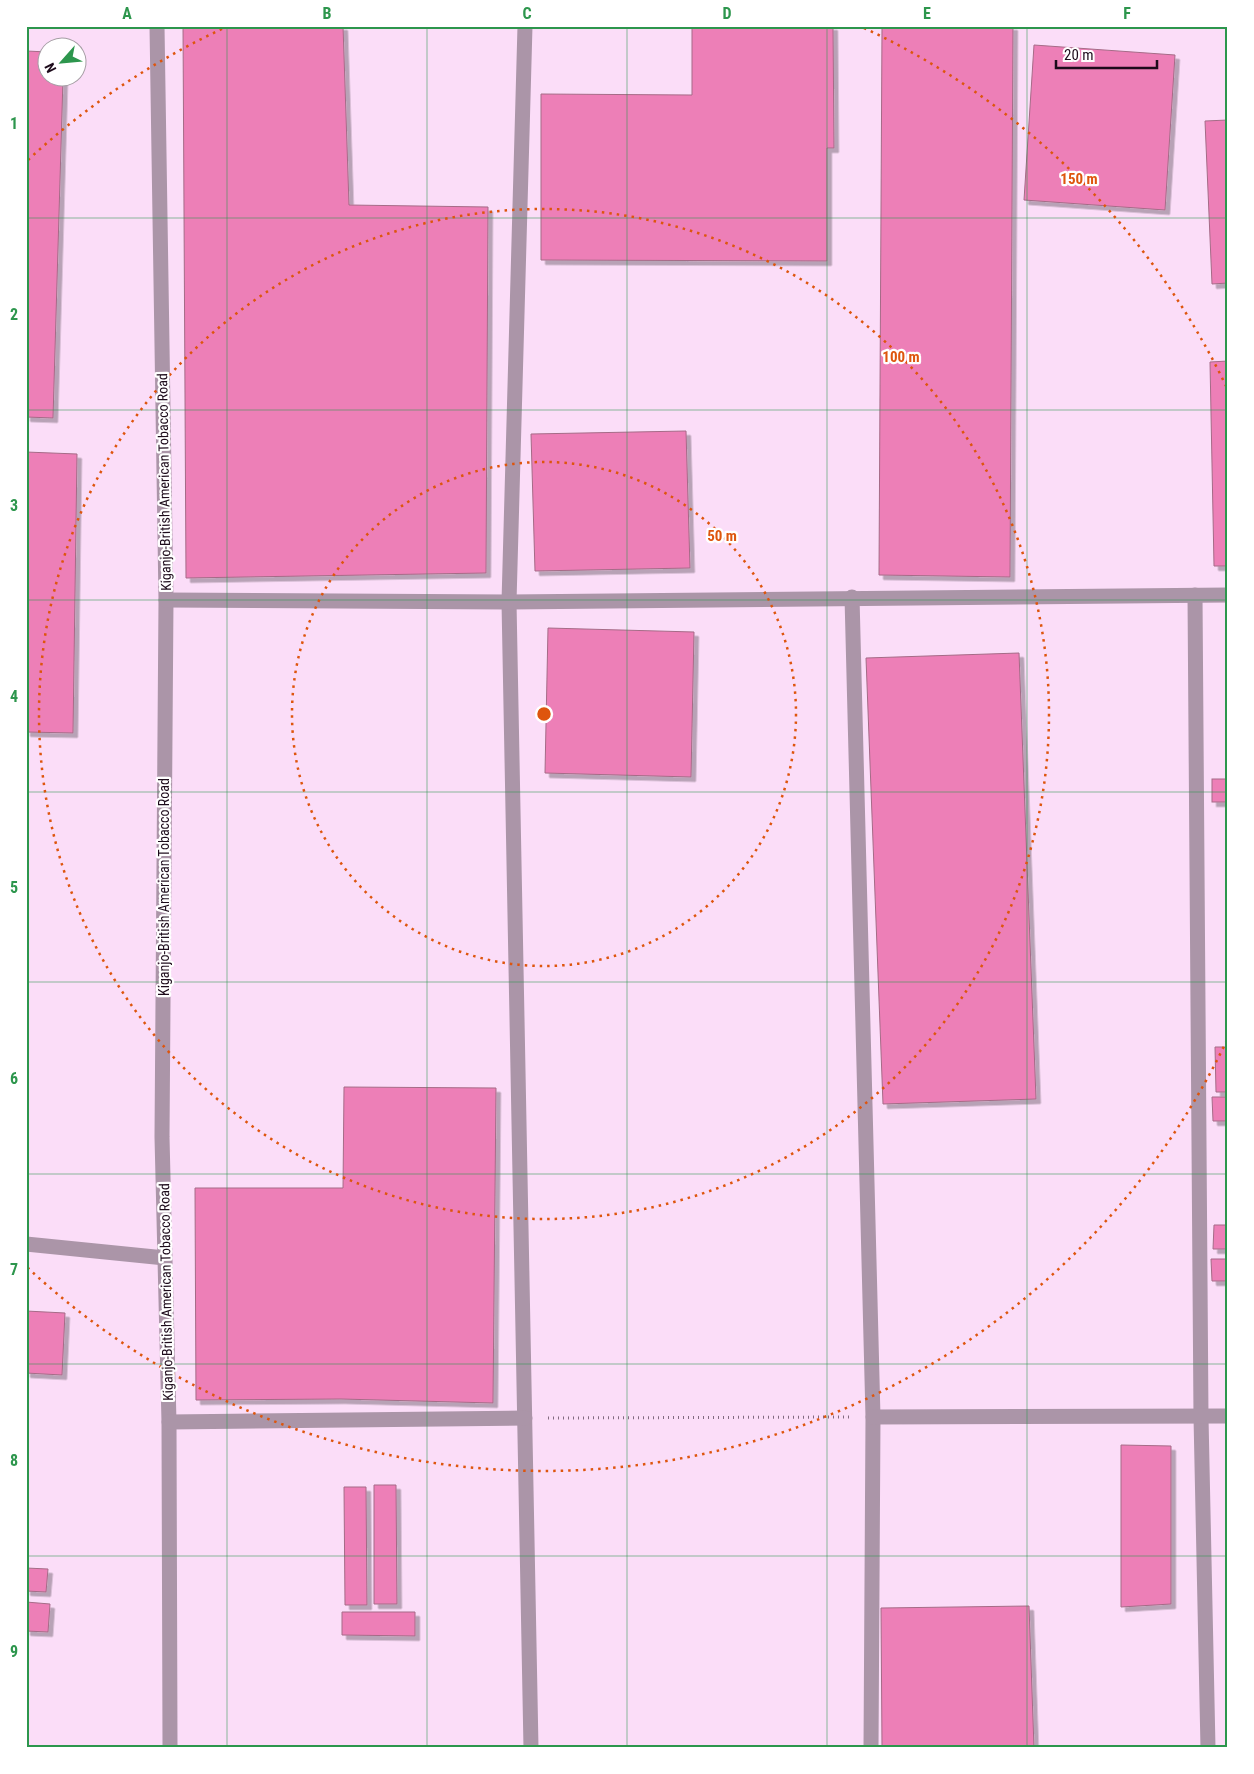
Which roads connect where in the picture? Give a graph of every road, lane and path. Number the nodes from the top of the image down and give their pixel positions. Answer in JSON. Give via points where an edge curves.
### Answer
{"nodes":[{"id":1,"x":157,"y":26,"type":"edge"},
{"id":2,"x":525,"y":26,"type":"edge"},
{"id":3,"x":1195,"y":595,"type":"junction"},
{"id":4,"x":1228,"y":595,"type":"edge"},
{"id":5,"x":852,"y":597,"type":"junction"},
{"id":6,"x":166,"y":600,"type":"junction"},
{"id":7,"x":509,"y":602,"type":"junction"},
{"id":8,"x":26,"y":1244,"type":"edge"},
{"id":9,"x":165,"y":1258,"type":"junction"},
{"id":10,"x":1201,"y":1416,"type":"junction"},
{"id":11,"x":1228,"y":1416,"type":"edge"},
{"id":12,"x":873,"y":1417,"type":"junction"},
{"id":13,"x":525,"y":1418,"type":"junction"},
{"id":14,"x":169,"y":1422,"type":"junction"},
{"id":15,"x":170,"y":1748,"type":"edge"},
{"id":16,"x":531,"y":1748,"type":"edge"},
{"id":17,"x":871,"y":1748,"type":"edge"},
{"id":18,"x":1208,"y":1748,"type":"edge"}],
"edges":[{"from":1,"to":6,"type":"street","name":"Kiganjo-British American Tobacco Road"},
{"from":2,"to":7,"type":"street"},
{"from":3,"to":4,"type":"street"},
{"from":3,"to":5,"type":"street"},
{"from":3,"to":10,"type":"street"},
{"from":5,"to":7,"type":"street"},
{"from":5,"to":12,"type":"street"},
{"from":6,"to":7,"type":"street"},
{"from":6,"to":9,"type":"street","name":"Kiganjo-British American Tobacco Road","via":[[162,1137]]},
{"from":7,"to":13,"type":"street"},
{"from":8,"to":9,"type":"street"},
{"from":9,"to":14,"type":"street","name":"Kiganjo-British American Tobacco Road"},
{"from":10,"to":11,"type":"street"},
{"from":10,"to":12,"type":"street"},
{"from":10,"to":18,"type":"street"},
{"from":12,"to":13,"type":"path"},
{"from":12,"to":17,"type":"street"},
{"from":13,"to":14,"type":"street"},
{"from":13,"to":16,"type":"street"},
{"from":14,"to":15,"type":"street","name":"Kiganjo-British American Tobacco Road"}]}
